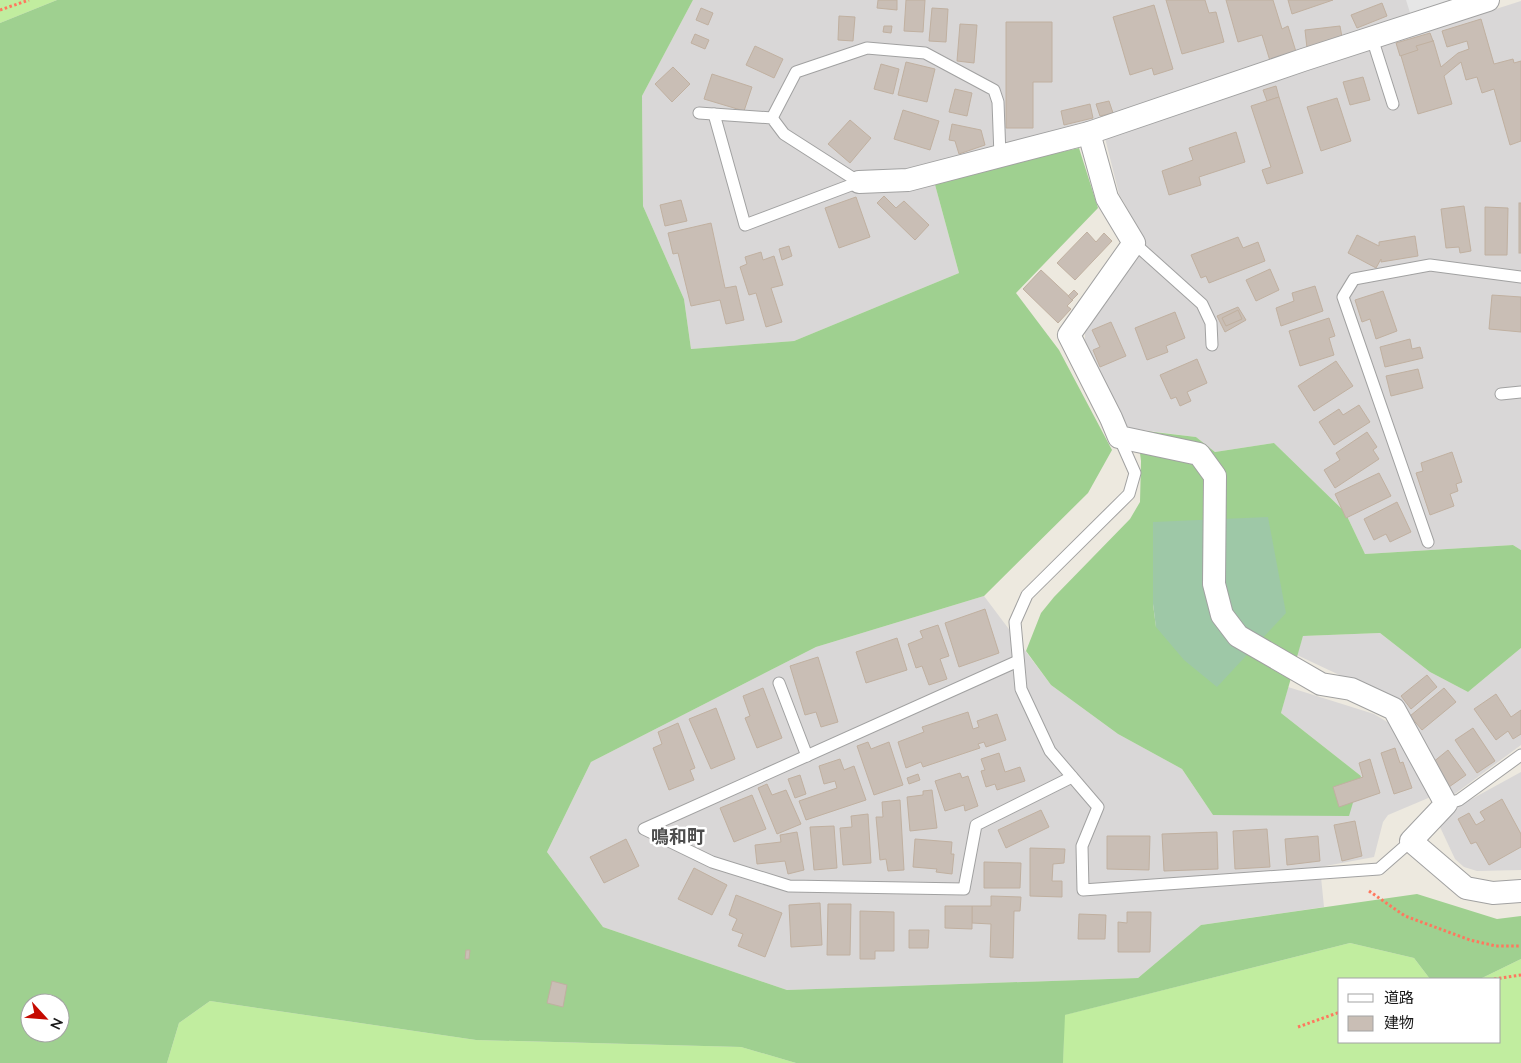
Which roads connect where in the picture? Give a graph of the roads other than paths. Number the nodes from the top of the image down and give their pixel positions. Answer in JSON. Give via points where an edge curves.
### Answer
{"nodes":[{"id":1,"x":1488,"y":0,"type":"edge"},
{"id":2,"x":1372,"y":38,"type":"junction"},
{"id":3,"x":1393,"y":104,"type":"dead end"},
{"id":4,"x":699,"y":113,"type":"dead end"},
{"id":5,"x":714,"y":114,"type":"junction"},
{"id":6,"x":772,"y":118,"type":"junction"},
{"id":7,"x":1089,"y":133,"type":"junction"},
{"id":8,"x":1000,"y":156,"type":"junction"},
{"id":9,"x":859,"y":182,"type":"junction"},
{"id":10,"x":1134,"y":243,"type":"junction"},
{"id":11,"x":1521,"y":277,"type":"edge"},
{"id":12,"x":1212,"y":345,"type":"dead end"},
{"id":13,"x":1521,"y":392,"type":"edge"},
{"id":14,"x":1501,"y":394,"type":"dead end"},
{"id":15,"x":1119,"y":437,"type":"junction"},
{"id":16,"x":1428,"y":542,"type":"dead end"},
{"id":17,"x":1018,"y":661,"type":"junction"},
{"id":18,"x":779,"y":683,"type":"dead end"},
{"id":19,"x":1521,"y":755,"type":"edge"},
{"id":20,"x":807,"y":756,"type":"junction"},
{"id":21,"x":1072,"y":777,"type":"junction"},
{"id":22,"x":1446,"y":804,"type":"junction"},
{"id":23,"x":1411,"y":841,"type":"junction"},
{"id":24,"x":1521,"y":891,"type":"edge"}],
"edges":[{"from":1,"to":2,"type":"street"},
{"from":2,"to":3,"type":"lane"},
{"from":2,"to":7,"type":"street"},
{"from":4,"to":5,"type":"lane"},
{"from":5,"to":6,"type":"lane"},
{"from":5,"to":9,"type":"lane","via":[[746,225]]},
{"from":6,"to":8,"type":"lane","via":[[796,72],[867,48],[925,53],[994,90],[998,102]]},
{"from":6,"to":9,"type":"lane","via":[[784,134]]},
{"from":7,"to":8,"type":"street"},
{"from":7,"to":10,"type":"street","via":[[1107,198]]},
{"from":8,"to":9,"type":"street","via":[[908,180]]},
{"from":10,"to":12,"type":"lane","via":[[1202,304],[1211,323]]},
{"from":10,"to":15,"type":"street","via":[[1070,335]]},
{"from":11,"to":16,"type":"lane","via":[[1430,265],[1354,279],[1343,297]]},
{"from":13,"to":14,"type":"lane"},
{"from":15,"to":17,"type":"lane","via":[[1134,473],[1129,494],[1027,595],[1015,622]]},
{"from":15,"to":22,"type":"street","via":[[1199,454],[1215,476],[1214,584],[1222,616],[1238,636],[1321,684],[1351,688],[1394,710]]},
{"from":17,"to":20,"type":"lane"},
{"from":17,"to":21,"type":"lane","via":[[1021,689],[1050,751]]},
{"from":18,"to":20,"type":"lane"},
{"from":19,"to":22,"type":"lane","via":[[1459,800]]},
{"from":20,"to":21,"type":"lane","via":[[644,829],[712,862],[789,886],[964,889],[976,825]]},
{"from":21,"to":23,"type":"lane","via":[[1098,807],[1082,846],[1083,890],[1379,869]]},
{"from":22,"to":23,"type":"street"},
{"from":23,"to":24,"type":"street","via":[[1466,888],[1493,893]]}]}
